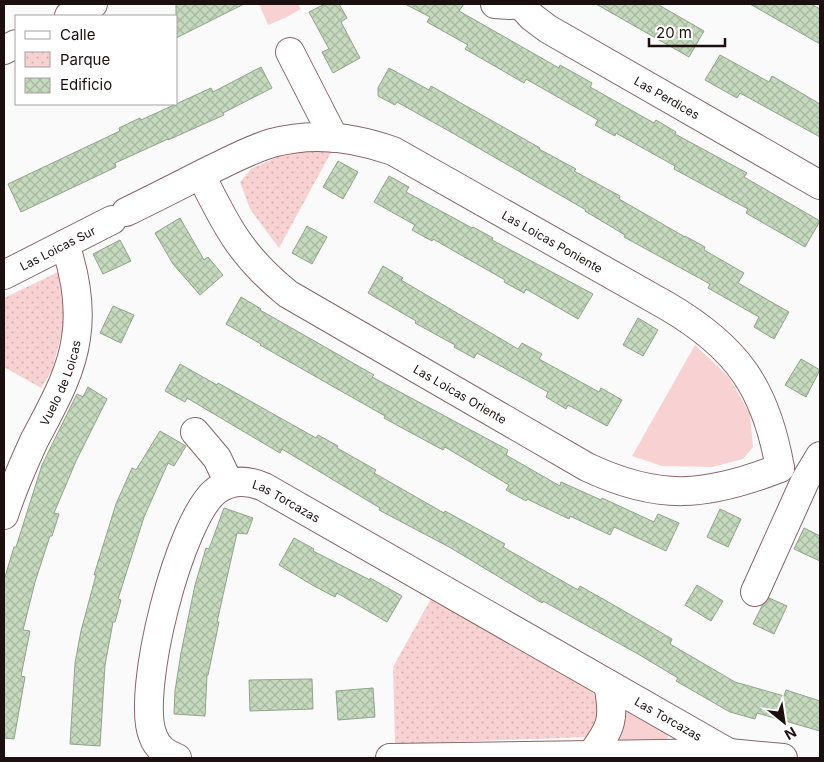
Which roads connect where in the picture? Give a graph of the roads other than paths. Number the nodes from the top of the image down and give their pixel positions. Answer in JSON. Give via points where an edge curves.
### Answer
{"nodes":[{"id":1,"x":94,"y":4,"type":"edge"},
{"id":2,"x":494,"y":4,"type":"edge"},
{"id":3,"x":520,"y":4,"type":"edge"},
{"id":4,"x":71,"y":15,"type":"edge"},
{"id":5,"x":290,"y":52,"type":"dead end"},
{"id":6,"x":334,"y":138,"type":"junction"},
{"id":7,"x":201,"y":175,"type":"junction"},
{"id":8,"x":820,"y":185,"type":"edge"},
{"id":9,"x":65,"y":244,"type":"junction"},
{"id":10,"x":4,"y":276,"type":"edge"},
{"id":11,"x":195,"y":432,"type":"dead end"},
{"id":12,"x":820,"y":456,"type":"edge"},
{"id":13,"x":780,"y":468,"type":"junction"},
{"id":14,"x":229,"y":484,"type":"junction"},
{"id":15,"x":813,"y":485,"type":"edge"},
{"id":16,"x":4,"y":515,"type":"edge"},
{"id":17,"x":755,"y":592,"type":"dead end"},
{"id":18,"x":608,"y":684,"type":"junction"},
{"id":19,"x":160,"y":753,"type":"edge"},
{"id":20,"x":590,"y":755,"type":"junction"},
{"id":21,"x":735,"y":756,"type":"edge"},
{"id":22,"x":390,"y":758,"type":"edge"},
{"id":23,"x":782,"y":758,"type":"edge"}],
"edges":[{"from":1,"to":4,"type":"street"},
{"from":2,"to":3,"type":"street"},
{"from":3,"to":8,"type":"street","name":"Las Perdices","via":[[548,29]]},
{"from":5,"to":6,"type":"street"},
{"from":6,"to":7,"type":"street","name":"Las Loicas Poniente","via":[[313,137],[271,143]]},
{"from":6,"to":13,"type":"street","name":"Las Loicas Poniente","via":[[374,144],[405,157],[707,332],[750,379],[771,427]]},
{"from":7,"to":9,"type":"street","name":"Las Loicas Sur"},
{"from":7,"to":13,"type":"street","name":"Las Loicas Oriente","via":[[242,249],[288,294],[587,467],[634,486],[690,491],[739,483]]},
{"from":9,"to":10,"type":"street","name":"Las Loicas Sur"},
{"from":9,"to":16,"type":"street","name":"Vuelo de Loicas","via":[[77,300],[78,321],[73,355]]},
{"from":11,"to":14,"type":"street","via":[[217,458]]},
{"from":12,"to":15,"type":"street"},
{"from":13,"to":15,"type":"street"},
{"from":14,"to":18,"type":"street","name":"Las Torcazas","via":[[241,481],[264,487]]},
{"from":14,"to":19,"type":"street","via":[[210,496],[198,514],[172,578],[163,612],[149,692],[150,727]]},
{"from":15,"to":17,"type":"street"},
{"from":18,"to":20,"type":"street","via":[[612,712],[610,722],[607,732]]},
{"from":18,"to":21,"type":"street","name":"Las Torcazas"},
{"from":20,"to":21,"type":"street","name":"Las Torcazas"},
{"from":20,"to":22,"type":"street","name":"Las Torcazas"},
{"from":21,"to":23,"type":"street","name":"Las Torcazas"}]}
